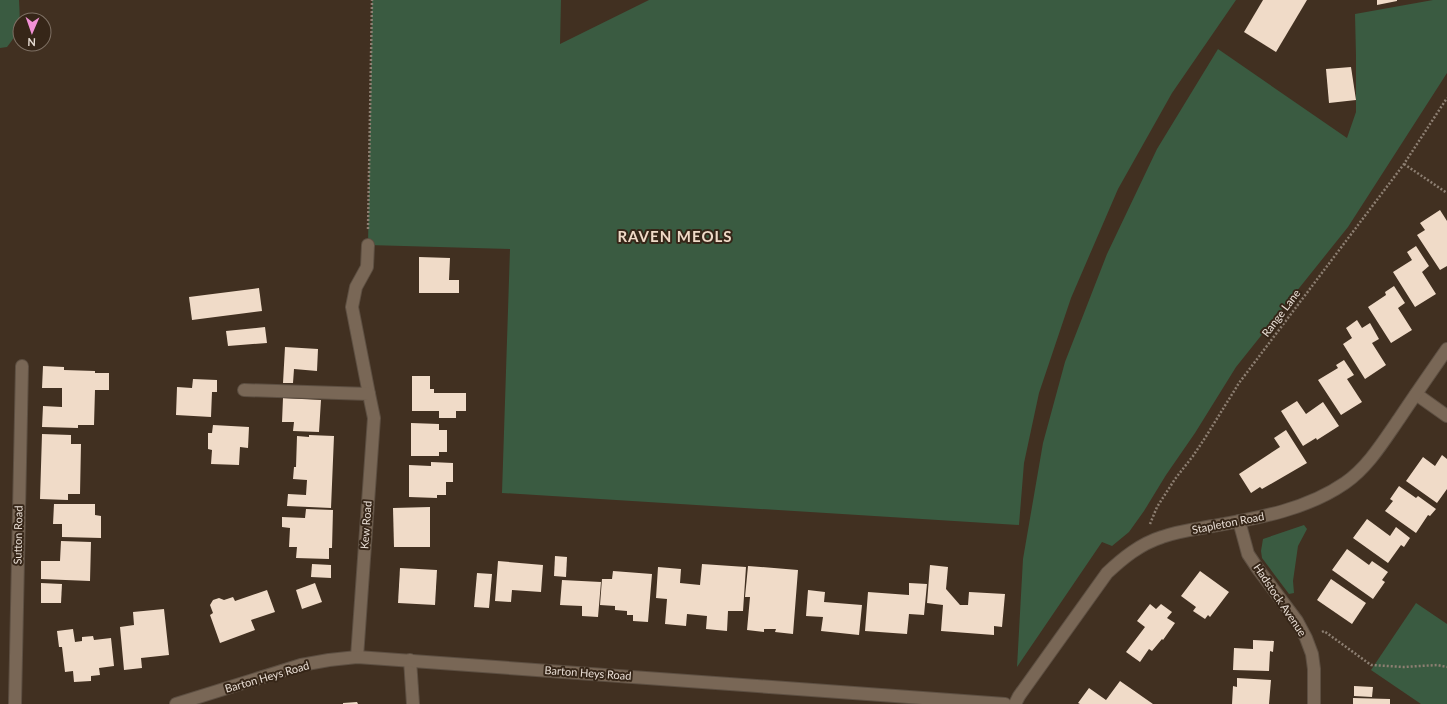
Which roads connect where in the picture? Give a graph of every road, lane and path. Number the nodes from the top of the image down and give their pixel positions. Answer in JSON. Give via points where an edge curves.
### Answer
{"nodes":[{"id":1,"x":372,"y":0,"type":"edge"},
{"id":2,"x":1447,"y":98,"type":"edge"},
{"id":3,"x":1404,"y":164,"type":"junction"},
{"id":4,"x":1447,"y":194,"type":"edge"},
{"id":5,"x":368,"y":245,"type":"joint"},
{"id":6,"x":1447,"y":349,"type":"edge"},
{"id":7,"x":22,"y":366,"type":"dead end"},
{"id":8,"x":244,"y":390,"type":"dead end"},
{"id":9,"x":369,"y":394,"type":"junction"},
{"id":10,"x":1416,"y":394,"type":"junction"},
{"id":11,"x":1447,"y":416,"type":"edge"},
{"id":12,"x":1239,"y":521,"type":"junction"},
{"id":13,"x":1141,"y":546,"type":"junction"},
{"id":14,"x":1306,"y":638,"type":"junction"},
{"id":15,"x":357,"y":657,"type":"junction"},
{"id":16,"x":410,"y":660,"type":"junction"},
{"id":17,"x":1447,"y":667,"type":"edge"},
{"id":18,"x":15,"y":704,"type":"edge"},
{"id":19,"x":176,"y":704,"type":"edge"},
{"id":20,"x":413,"y":704,"type":"edge"},
{"id":21,"x":1005,"y":704,"type":"edge"},
{"id":22,"x":1016,"y":704,"type":"edge"},
{"id":23,"x":1314,"y":704,"type":"edge"}],
"edges":[{"from":1,"to":5,"type":"path"},
{"from":2,"to":3,"type":"path","name":"Range Lane"},
{"from":3,"to":4,"type":"path"},
{"from":3,"to":13,"type":"path","name":"Range Lane","via":[[1239,383],[1206,438],[1157,507]]},
{"from":5,"to":9,"type":"street","name":"Kew Road","via":[[367,267],[356,288],[352,307]]},
{"from":6,"to":10,"type":"street","name":"Stapleton Road"},
{"from":7,"to":18,"type":"street","name":"Sutton Road"},
{"from":8,"to":9,"type":"street"},
{"from":9,"to":15,"type":"street","name":"Kew Road","via":[[374,418]]},
{"from":10,"to":11,"type":"street"},
{"from":10,"to":12,"type":"street","name":"Stapleton Road","via":[[1364,466],[1345,483],[1318,498],[1289,509]]},
{"from":12,"to":13,"type":"street","name":"Stapleton Road","via":[[1169,535]]},
{"from":12,"to":14,"type":"street","name":"Hadstock Avenue","via":[[1248,554],[1297,621]]},
{"from":13,"to":22,"type":"street","name":"Stapleton Road","via":[[1107,573],[1019,696]]},
{"from":14,"to":17,"type":"path","via":[[1324,631],[1371,665],[1404,668],[1437,665]]},
{"from":14,"to":23,"type":"street","name":"Hadstock Avenue","via":[[1314,669]]},
{"from":15,"to":16,"type":"street","name":"Barton Heys Road"},
{"from":15,"to":19,"type":"street","name":"Barton Heys Road","via":[[301,665]]},
{"from":16,"to":20,"type":"street"},
{"from":16,"to":21,"type":"street","name":"Barton Heys Road"}]}
